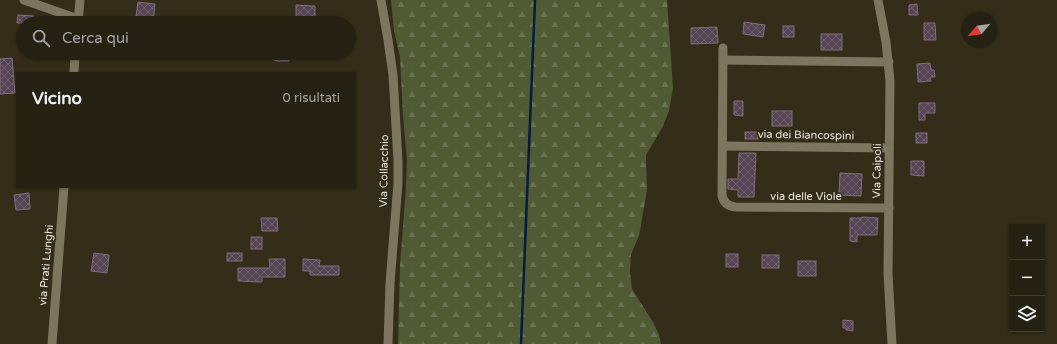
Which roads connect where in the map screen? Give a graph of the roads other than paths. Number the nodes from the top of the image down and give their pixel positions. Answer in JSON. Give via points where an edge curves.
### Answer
{"nodes":[{"id":1,"x":24,"y":0,"type":"edge"},
{"id":2,"x":80,"y":0,"type":"edge"},
{"id":3,"x":380,"y":0,"type":"edge"},
{"id":4,"x":878,"y":0,"type":"edge"},
{"id":5,"x":65,"y":16,"type":"edge"},
{"id":6,"x":78,"y":16,"type":"edge"},
{"id":7,"x":724,"y":48,"type":"dead end"},
{"id":8,"x":75,"y":60,"type":"edge"},
{"id":9,"x":723,"y":60,"type":"junction"},
{"id":10,"x":889,"y":62,"type":"junction"},
{"id":11,"x":74,"y":72,"type":"edge"},
{"id":12,"x":722,"y":146,"type":"junction"},
{"id":13,"x":890,"y":148,"type":"junction"},
{"id":14,"x":64,"y":188,"type":"edge"},
{"id":15,"x":889,"y":208,"type":"junction"},
{"id":16,"x":52,"y":344,"type":"edge"},
{"id":17,"x":388,"y":344,"type":"edge"},
{"id":18,"x":892,"y":344,"type":"edge"}],
"edges":[{"from":1,"to":5,"type":"street"},
{"from":2,"to":6,"type":"street"},
{"from":3,"to":17,"type":"street","name":"Via Collacchio","via":[[392,69],[398,161]]},
{"from":4,"to":10,"type":"street","name":"Via Caipoli"},
{"from":7,"to":9,"type":"street"},
{"from":8,"to":11,"type":"street"},
{"from":9,"to":10,"type":"street"},
{"from":9,"to":12,"type":"street"},
{"from":10,"to":13,"type":"street","name":"Via Caipoli"},
{"from":12,"to":13,"type":"street","name":"via dei Biancospini"},
{"from":12,"to":15,"type":"street","name":"via delle Viole","via":[[722,195],[728,205]]},
{"from":13,"to":15,"type":"street","name":"Via Caipoli"},
{"from":14,"to":16,"type":"street","name":"via Prati Lunghi"},
{"from":15,"to":18,"type":"street","name":"Via Caipoli","via":[[888,285]]}]}
